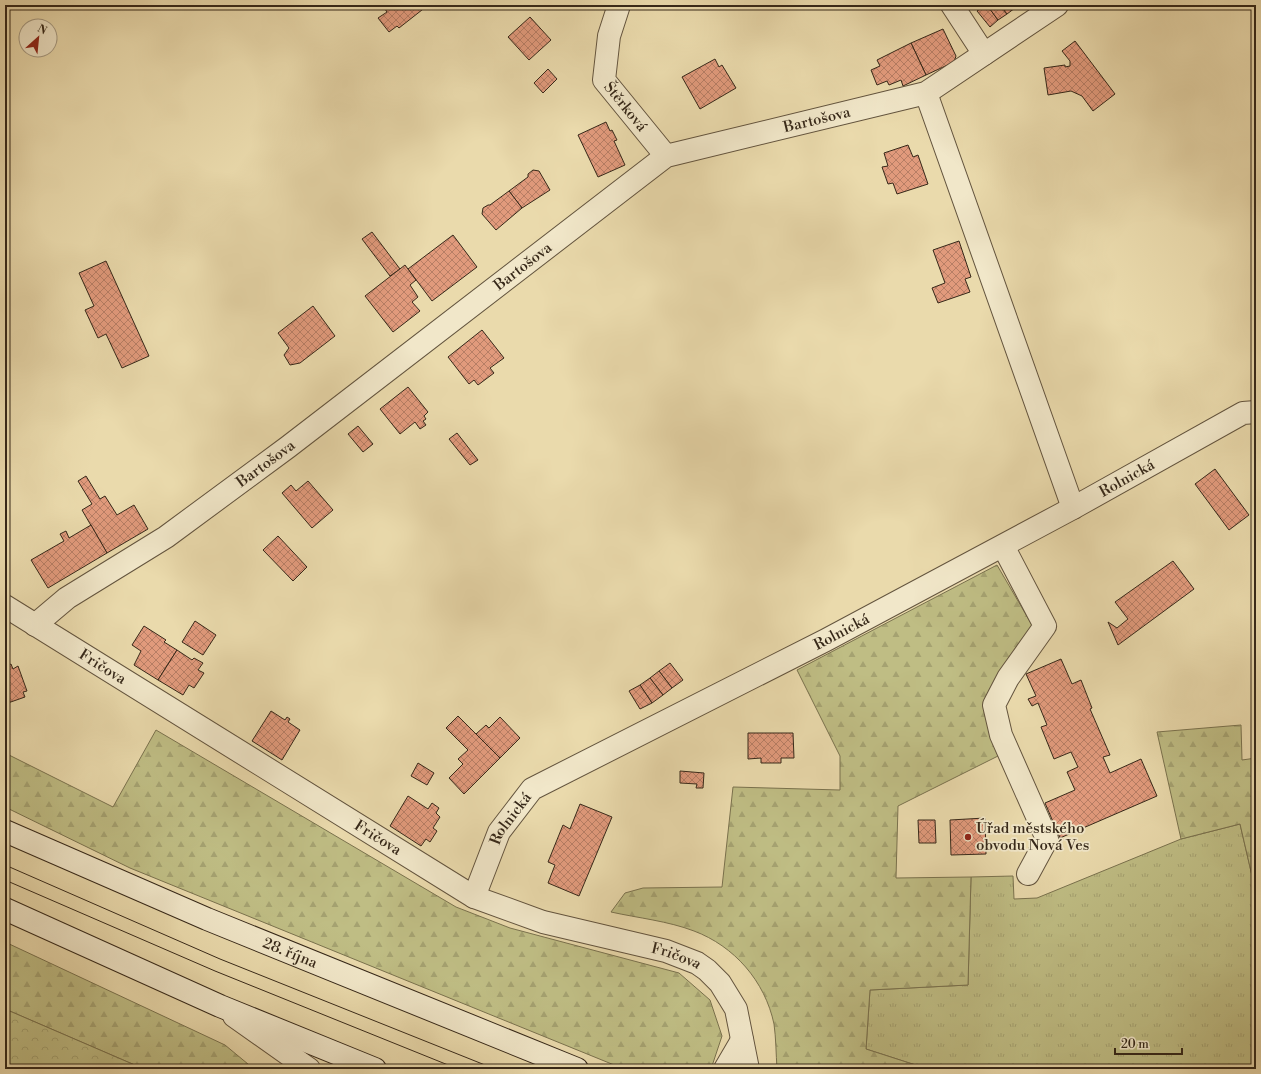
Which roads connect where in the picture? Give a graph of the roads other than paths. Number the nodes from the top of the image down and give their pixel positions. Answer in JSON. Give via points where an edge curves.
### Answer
{"nodes":[{"id":1,"x":619,"y":5,"type":"edge"},
{"id":2,"x":952,"y":5,"type":"edge"},
{"id":3,"x":1057,"y":5,"type":"edge"},
{"id":4,"x":984,"y":54,"type":"junction"},
{"id":5,"x":926,"y":93,"type":"junction"},
{"id":6,"x":666,"y":156,"type":"junction"},
{"id":7,"x":1256,"y":412,"type":"edge"},
{"id":8,"x":1073,"y":508,"type":"junction"},
{"id":9,"x":1003,"y":546,"type":"junction"},
{"id":10,"x":5,"y":606,"type":"edge"},
{"id":11,"x":35,"y":625,"type":"junction"},
{"id":12,"x":5,"y":831,"type":"edge"},
{"id":13,"x":1028,"y":874,"type":"dead end"},
{"id":14,"x":474,"y":897,"type":"junction"},
{"id":15,"x":5,"y":909,"type":"edge"},
{"id":16,"x":220,"y":1006,"type":"junction"},
{"id":17,"x":742,"y":1040,"type":"junction"},
{"id":18,"x":309,"y":1069,"type":"edge"},
{"id":19,"x":375,"y":1069,"type":"edge"},
{"id":20,"x":577,"y":1069,"type":"edge"},
{"id":21,"x":725,"y":1069,"type":"edge"},
{"id":22,"x":748,"y":1069,"type":"edge"}],
"edges":[{"from":1,"to":6,"type":"street","name":"Štěrková","via":[[609,36],[604,80]]},
{"from":2,"to":4,"type":"street"},
{"from":3,"to":4,"type":"street","name":"Bartošova"},
{"from":4,"to":5,"type":"street","name":"Bartošova"},
{"from":5,"to":6,"type":"street","name":"Bartošova"},
{"from":5,"to":8,"type":"street"},
{"from":6,"to":11,"type":"street","name":"Bartošova","via":[[288,447],[166,536],[67,598]]},
{"from":7,"to":8,"type":"street","name":"Rolnická","via":[[1243,413]]},
{"from":8,"to":9,"type":"street","name":"Rolnická"},
{"from":9,"to":13,"type":"street","via":[[1045,626],[1008,678],[994,705],[1001,735],[1047,839]]},
{"from":9,"to":14,"type":"street","name":"Rolnická","via":[[826,640],[532,789],[499,832]]},
{"from":10,"to":11,"type":"street","name":"Fričova"},
{"from":11,"to":14,"type":"street","name":"Fričova"},
{"from":12,"to":20,"type":"street","name":"28. října","via":[[242,934]]},
{"from":14,"to":17,"type":"street","name":"Fričova","via":[[543,922],[666,951],[697,963],[720,983],[732,1000],[739,1018]]},
{"from":15,"to":16,"type":"street"},
{"from":16,"to":18,"type":"street"},
{"from":16,"to":19,"type":"street"},
{"from":17,"to":21,"type":"street"},
{"from":17,"to":22,"type":"street","name":"Fričova"}]}
